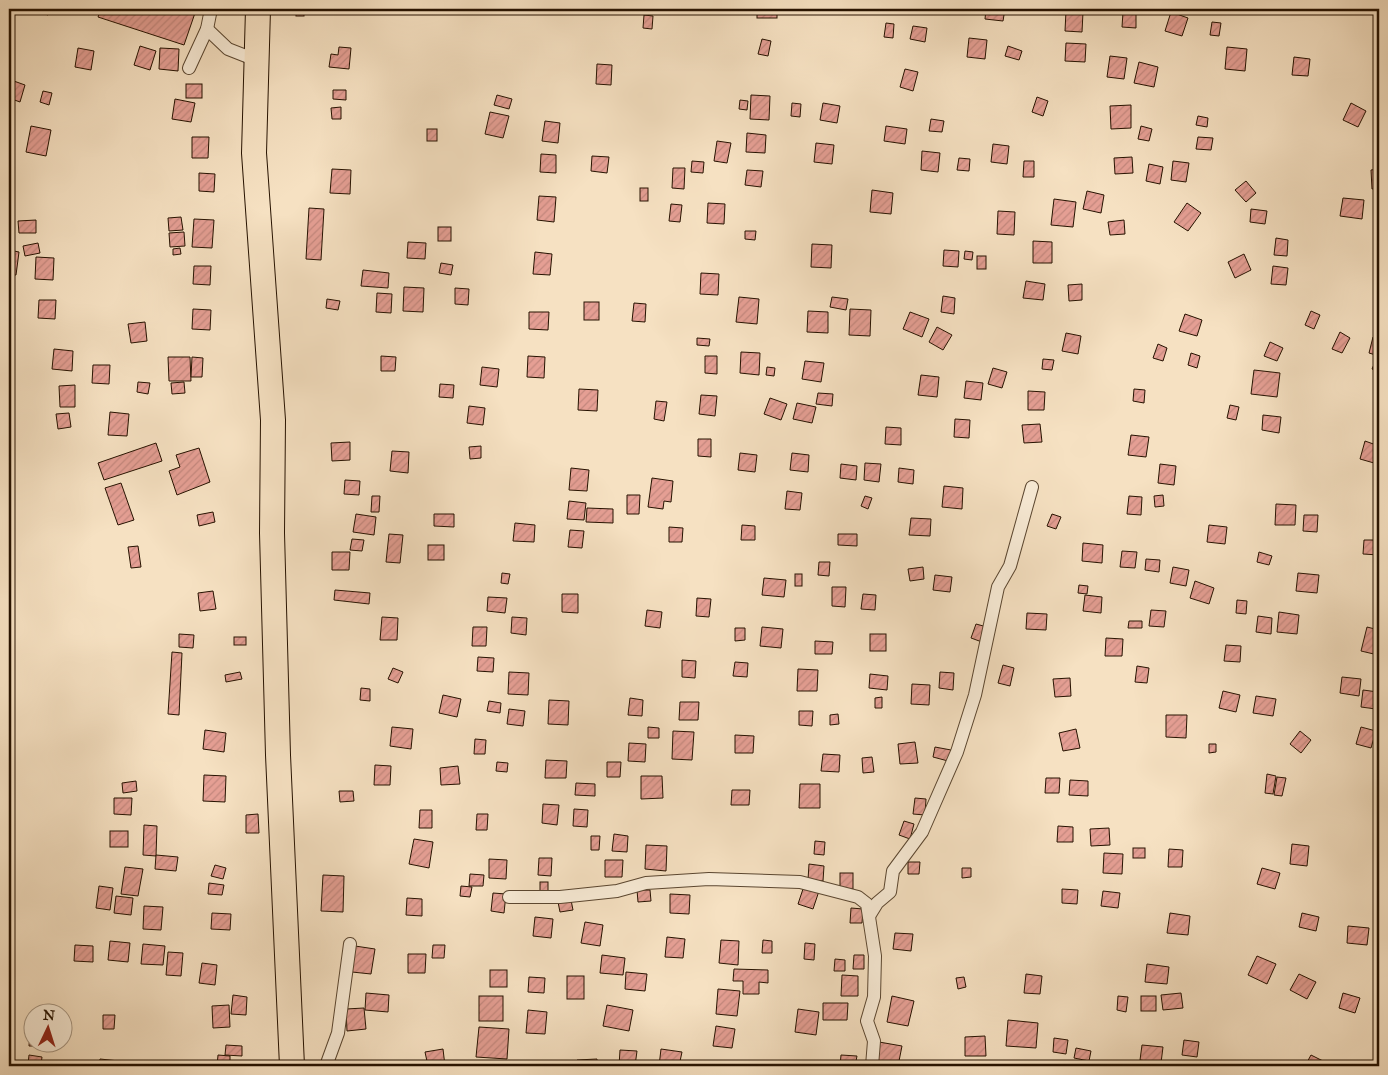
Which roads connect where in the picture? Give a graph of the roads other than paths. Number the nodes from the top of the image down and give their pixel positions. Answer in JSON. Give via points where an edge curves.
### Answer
{"nodes":[{"id":1,"x":212,"y":9,"type":"edge"},
{"id":2,"x":258,"y":9,"type":"edge"},
{"id":3,"x":207,"y":29,"type":"junction"},
{"id":4,"x":256,"y":60,"type":"junction"},
{"id":5,"x":189,"y":68,"type":"dead end"},
{"id":6,"x":1032,"y":487,"type":"dead end"},
{"id":7,"x":509,"y":897,"type":"dead end"},
{"id":8,"x":869,"y":916,"type":"junction"},
{"id":9,"x":350,"y":944,"type":"dead end"},
{"id":10,"x":292,"y":1066,"type":"edge"},
{"id":11,"x":326,"y":1066,"type":"edge"},
{"id":12,"x":872,"y":1066,"type":"edge"}],
"edges":[{"from":1,"to":3,"type":"street"},
{"from":2,"to":4,"type":"highway"},
{"from":3,"to":4,"type":"street","via":[[228,48]]},
{"from":3,"to":5,"type":"street"},
{"from":4,"to":10,"type":"highway","via":[[254,152],[273,420],[272,533],[278,755]]},
{"from":6,"to":8,"type":"street","via":[[1010,566],[998,587],[975,695],[958,752],[922,832],[893,872],[890,892],[877,903]]},
{"from":7,"to":8,"type":"street","via":[[560,898],[617,891],[646,883],[709,879],[800,882],[858,897],[867,904]]},
{"from":8,"to":12,"type":"street","via":[[876,956],[874,997],[867,1021],[874,1041]]},
{"from":9,"to":11,"type":"street","via":[[338,1033]]}]}
